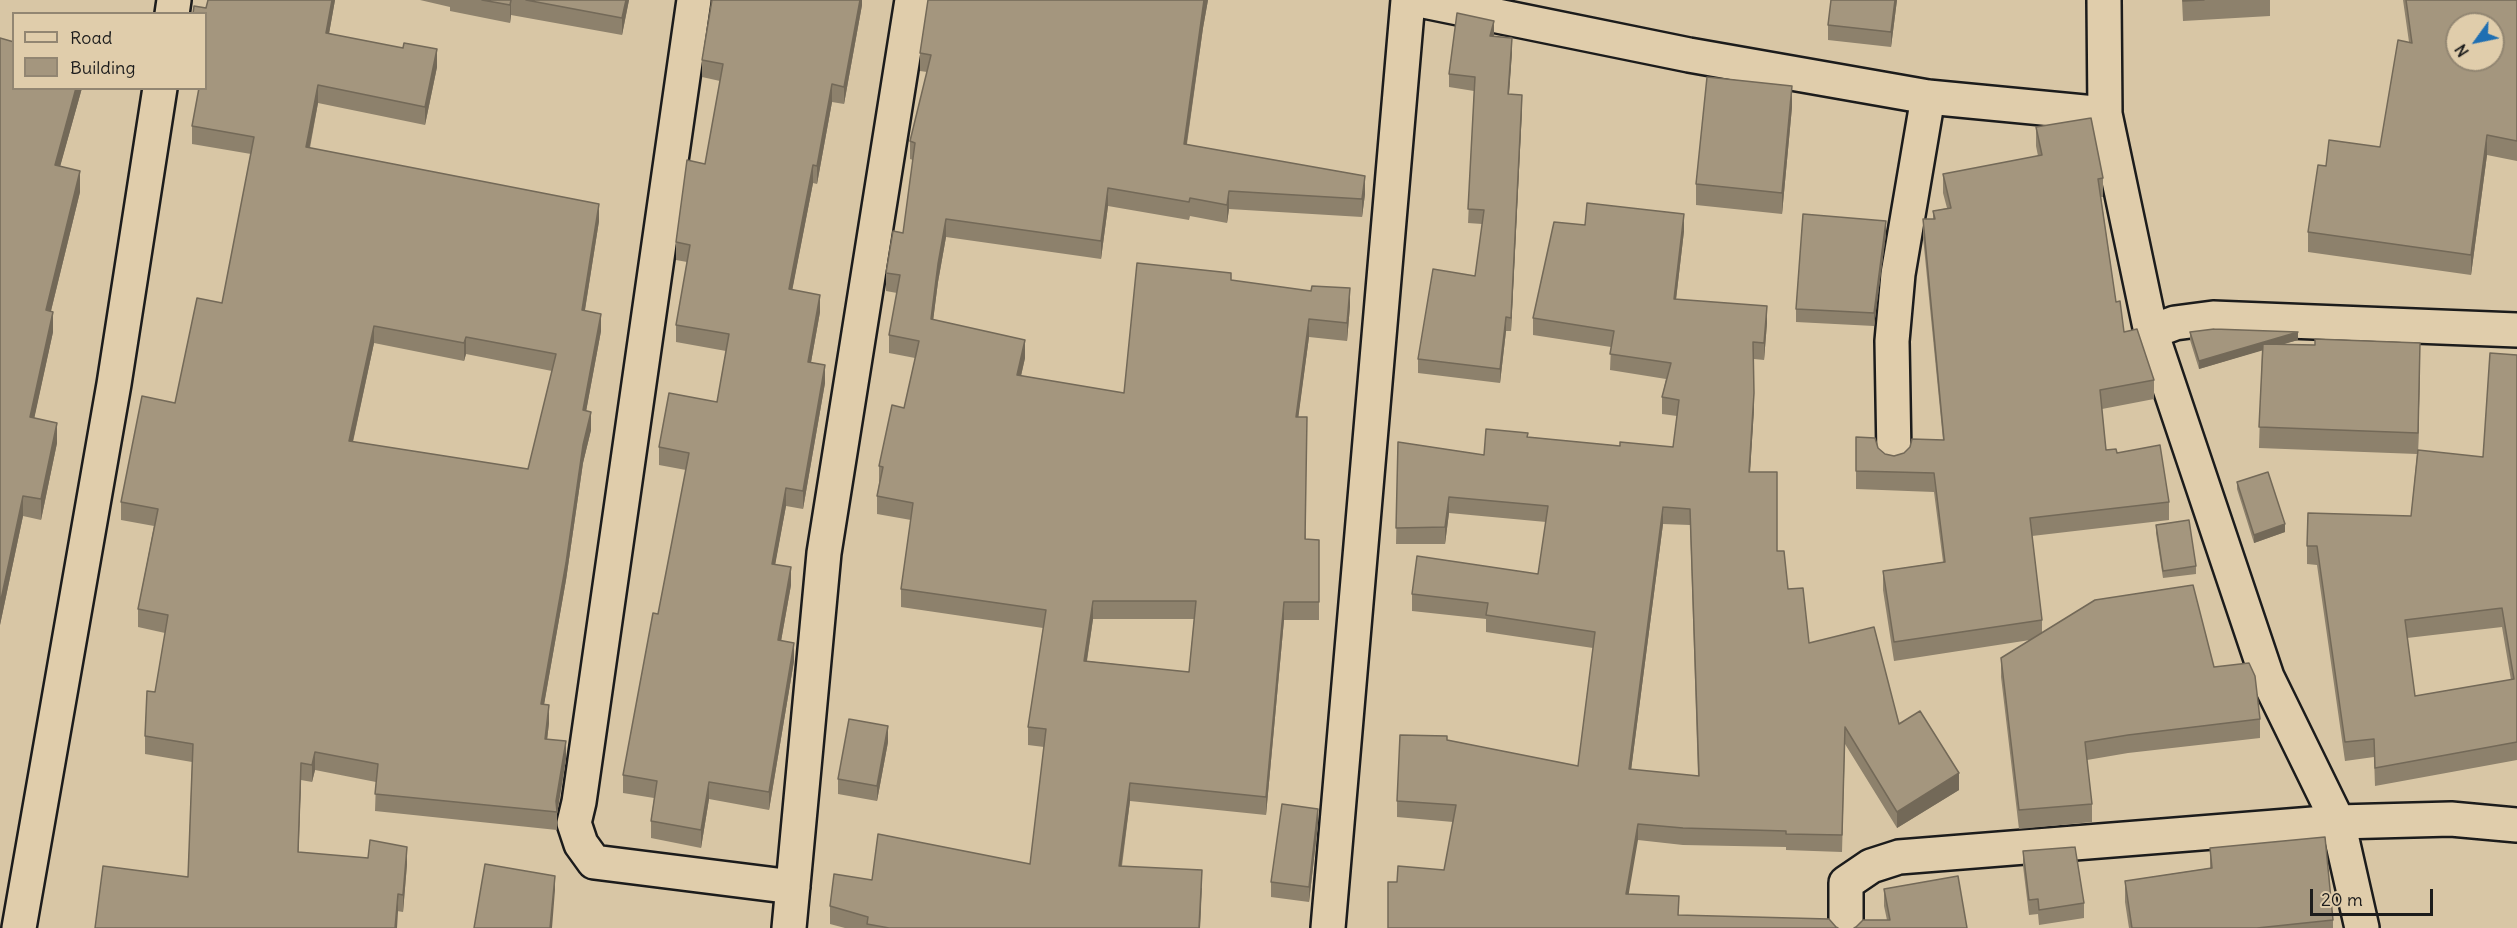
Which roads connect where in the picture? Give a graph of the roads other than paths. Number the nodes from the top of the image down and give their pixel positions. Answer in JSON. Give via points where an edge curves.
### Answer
{"nodes":[{"id":1,"x":694,"y":0,"type":"edge"},
{"id":2,"x":912,"y":0,"type":"edge"},
{"id":3,"x":1408,"y":0,"type":"edge"},
{"id":4,"x":1419,"y":0,"type":"edge"},
{"id":5,"x":2104,"y":0,"type":"edge"},
{"id":6,"x":1536,"y":12,"type":"edge"},
{"id":7,"x":160,"y":90,"type":"edge"},
{"id":8,"x":1928,"y":97,"type":"junction"},
{"id":9,"x":2104,"y":114,"type":"junction"},
{"id":10,"x":2517,"y":330,"type":"edge"},
{"id":11,"x":2151,"y":332,"type":"junction"},
{"id":12,"x":1894,"y":456,"type":"edge"},
{"id":13,"x":2338,"y":822,"type":"junction"},
{"id":14,"x":2517,"y":825,"type":"edge"},
{"id":15,"x":793,"y":887,"type":"junction"},
{"id":16,"x":19,"y":928,"type":"edge"},
{"id":17,"x":789,"y":928,"type":"edge"},
{"id":18,"x":1328,"y":928,"type":"edge"},
{"id":19,"x":1846,"y":928,"type":"edge"},
{"id":20,"x":2362,"y":928,"type":"edge"}],
"edges":[{"from":1,"to":15,"type":"street","via":[[574,823],[581,844],[594,862]]},
{"from":2,"to":15,"type":"street","via":[[824,554]]},
{"from":3,"to":18,"type":"street"},
{"from":4,"to":6,"type":"street"},
{"from":5,"to":9,"type":"street"},
{"from":6,"to":8,"type":"street","via":[[1689,55]]},
{"from":7,"to":16,"type":"street","via":[[114,384]]},
{"from":8,"to":9,"type":"street"},
{"from":8,"to":12,"type":"street","via":[[1898,274],[1892,341]]},
{"from":9,"to":11,"type":"street"},
{"from":10,"to":11,"type":"street","via":[[2213,318],[2175,323]]},
{"from":11,"to":13,"type":"street","via":[[2267,677]]},
{"from":13,"to":14,"type":"street","via":[[2451,819]]},
{"from":13,"to":19,"type":"street","via":[[1899,856],[1871,866],[1846,884]]},
{"from":13,"to":20,"type":"street"},
{"from":15,"to":17,"type":"street"}]}
